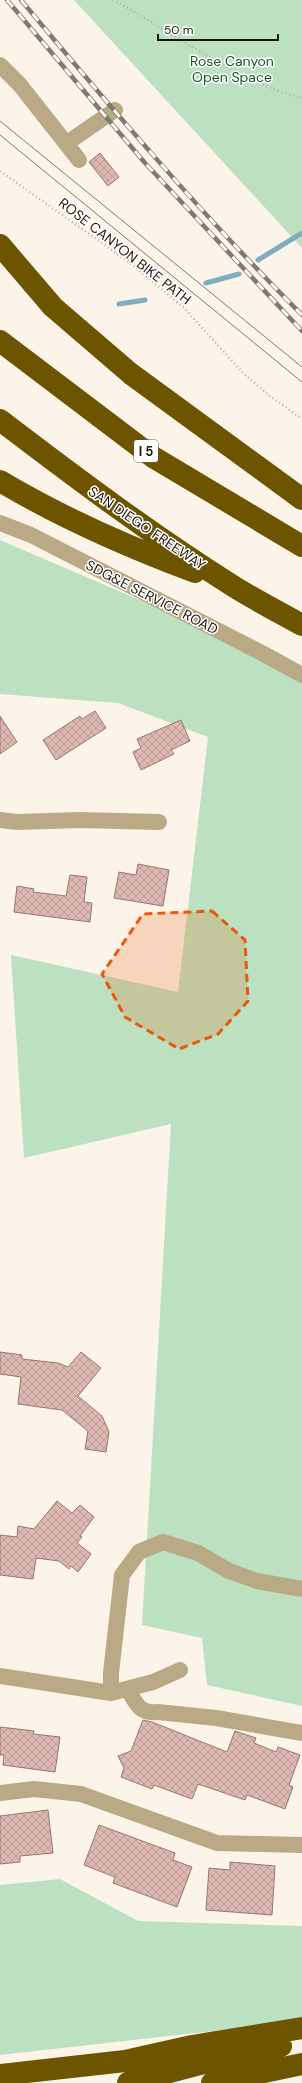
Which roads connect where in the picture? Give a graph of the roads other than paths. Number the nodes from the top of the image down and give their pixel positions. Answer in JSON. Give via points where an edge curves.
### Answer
{"nodes":[{"id":1,"x":0,"y":65,"type":"edge"},
{"id":2,"x":115,"y":110,"type":"dead end"},
{"id":3,"x":67,"y":143,"type":"junction"},
{"id":4,"x":80,"y":160,"type":"dead end"},
{"id":5,"x":0,"y":245,"type":"edge"},
{"id":6,"x":0,"y":341,"type":"edge"},
{"id":7,"x":0,"y":420,"type":"edge"},
{"id":8,"x":0,"y":481,"type":"edge"},
{"id":9,"x":302,"y":499,"type":"edge"},
{"id":10,"x":0,"y":523,"type":"edge"},
{"id":11,"x":302,"y":546,"type":"edge"},
{"id":12,"x":234,"y":587,"type":"junction"},
{"id":13,"x":302,"y":625,"type":"edge"},
{"id":14,"x":302,"y":676,"type":"edge"},
{"id":15,"x":0,"y":820,"type":"edge"},
{"id":16,"x":159,"y":822,"type":"dead end"},
{"id":17,"x":302,"y":1589,"type":"edge"},
{"id":18,"x":180,"y":1670,"type":"dead end"},
{"id":19,"x":0,"y":1676,"type":"edge"},
{"id":20,"x":128,"y":1690,"type":"junction"},
{"id":21,"x":111,"y":1693,"type":"junction"},
{"id":22,"x":302,"y":1733,"type":"edge"},
{"id":23,"x":0,"y":1793,"type":"edge"},
{"id":24,"x":302,"y":1845,"type":"edge"},
{"id":25,"x":302,"y":2028,"type":"edge"},
{"id":26,"x":302,"y":2042,"type":"edge"},
{"id":27,"x":302,"y":2064,"type":"edge"},
{"id":28,"x":0,"y":2075,"type":"edge"},
{"id":29,"x":128,"y":2083,"type":"edge"},
{"id":30,"x":212,"y":2083,"type":"edge"}],
"edges":[{"from":1,"to":3,"type":"street","via":[[20,85]]},
{"from":2,"to":3,"type":"street"},
{"from":3,"to":4,"type":"street"},
{"from":5,"to":9,"type":"highway","via":[[53,307],[125,369]]},
{"from":6,"to":11,"type":"highway","number":"I 5","via":[[153,457]]},
{"from":7,"to":12,"type":"highway","name":"SAN DIEGO FREEWAY","via":[[91,490]]},
{"from":8,"to":12,"type":"highway","via":[[36,503],[101,533]]},
{"from":10,"to":14,"type":"street","name":"SDG&E SERVICE ROAD","via":[[31,535]]},
{"from":12,"to":13,"type":"highway","name":"SAN DIEGO FREEWAY"},
{"from":15,"to":16,"type":"street"},
{"from":17,"to":21,"type":"street","via":[[236,1574],[198,1553],[163,1542],[139,1552],[122,1576]]},
{"from":18,"to":20,"type":"street"},
{"from":19,"to":21,"type":"street"},
{"from":20,"to":21,"type":"street"},
{"from":20,"to":22,"type":"street","via":[[141,1710],[148,1713],[216,1718]]},
{"from":23,"to":24,"type":"street","via":[[34,1789],[81,1794],[217,1843]]},
{"from":25,"to":28,"type":"highway","via":[[192,2046],[125,2061]]},
{"from":26,"to":29,"type":"highway","via":[[215,2060]]},
{"from":27,"to":30,"type":"highway"}]}
